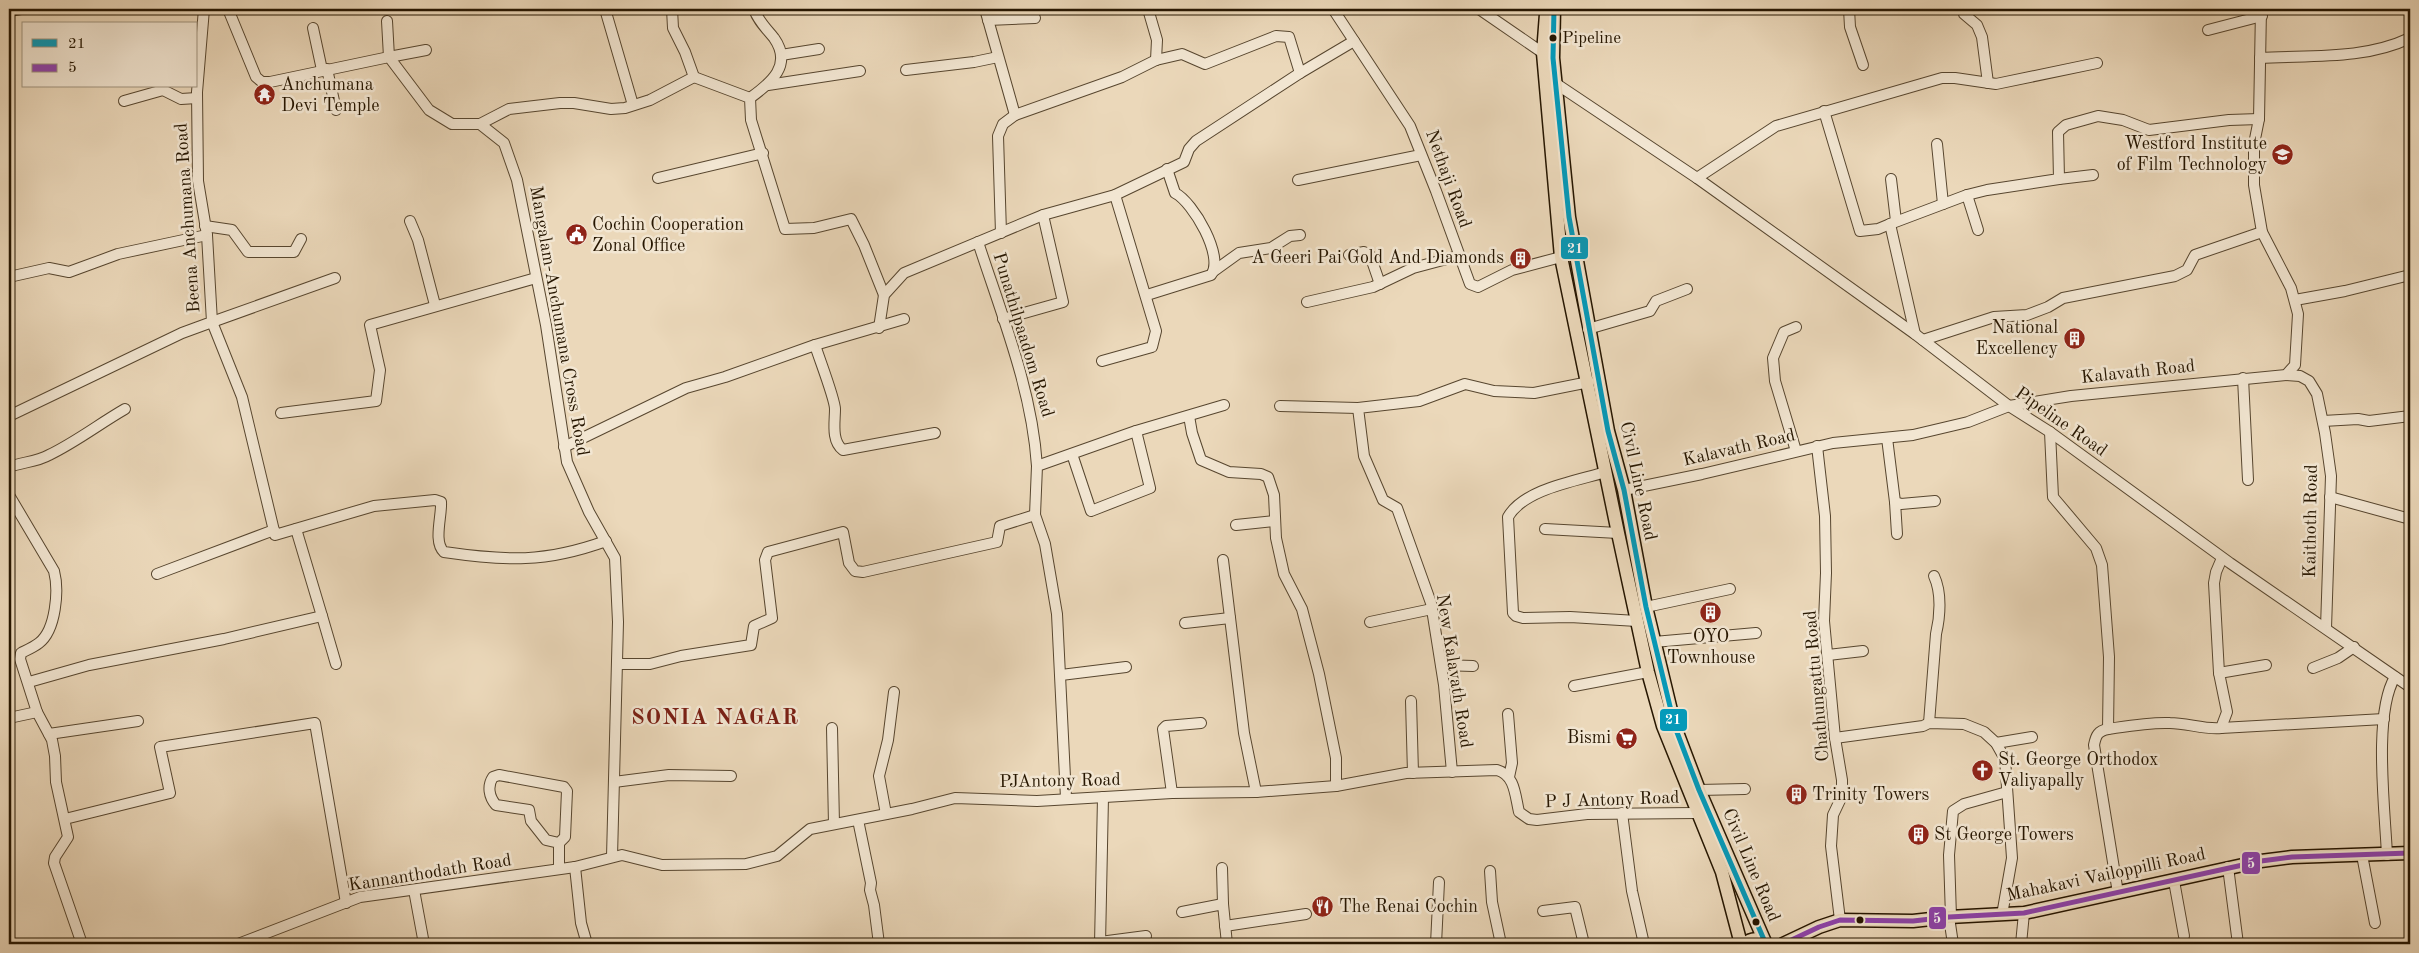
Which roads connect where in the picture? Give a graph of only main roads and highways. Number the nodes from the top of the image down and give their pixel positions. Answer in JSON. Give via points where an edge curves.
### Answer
{"nodes":[{"id":1,"x":1546,"y":9,"type":"edge"},
{"id":2,"x":1554,"y":9,"type":"edge"},
{"id":3,"x":1634,"y":575,"type":"junction"},
{"id":4,"x":2410,"y":854,"type":"edge"},
{"id":5,"x":1766,"y":943,"type":"edge"},
{"id":6,"x":1742,"y":944,"type":"edge"},
{"id":7,"x":1783,"y":944,"type":"edge"}],
"edges":[{"from":1,"to":3,"type":"main road","name":"Civil Line Road","via":[[1543,53],[1562,257],[1618,534]]},
{"from":2,"to":3,"type":"main road","name":"Civil Line Road","via":[[1553,58],[1569,217],[1608,431],[1624,490]]},
{"from":3,"to":5,"type":"main road","name":"Civil Line Road","via":[[1646,606],[1675,728]]},
{"from":3,"to":6,"type":"main road","name":"Civil Line Road","via":[[1637,621],[1663,726],[1722,872]]},
{"from":4,"to":7,"type":"main road","name":"Mahakavi Vailoppilli Road","via":[[2292,857],[2228,867],[2024,913],[1913,921],[1840,920]]},
{"from":5,"to":6,"type":"main road","via":[[1757,939]]}]}
